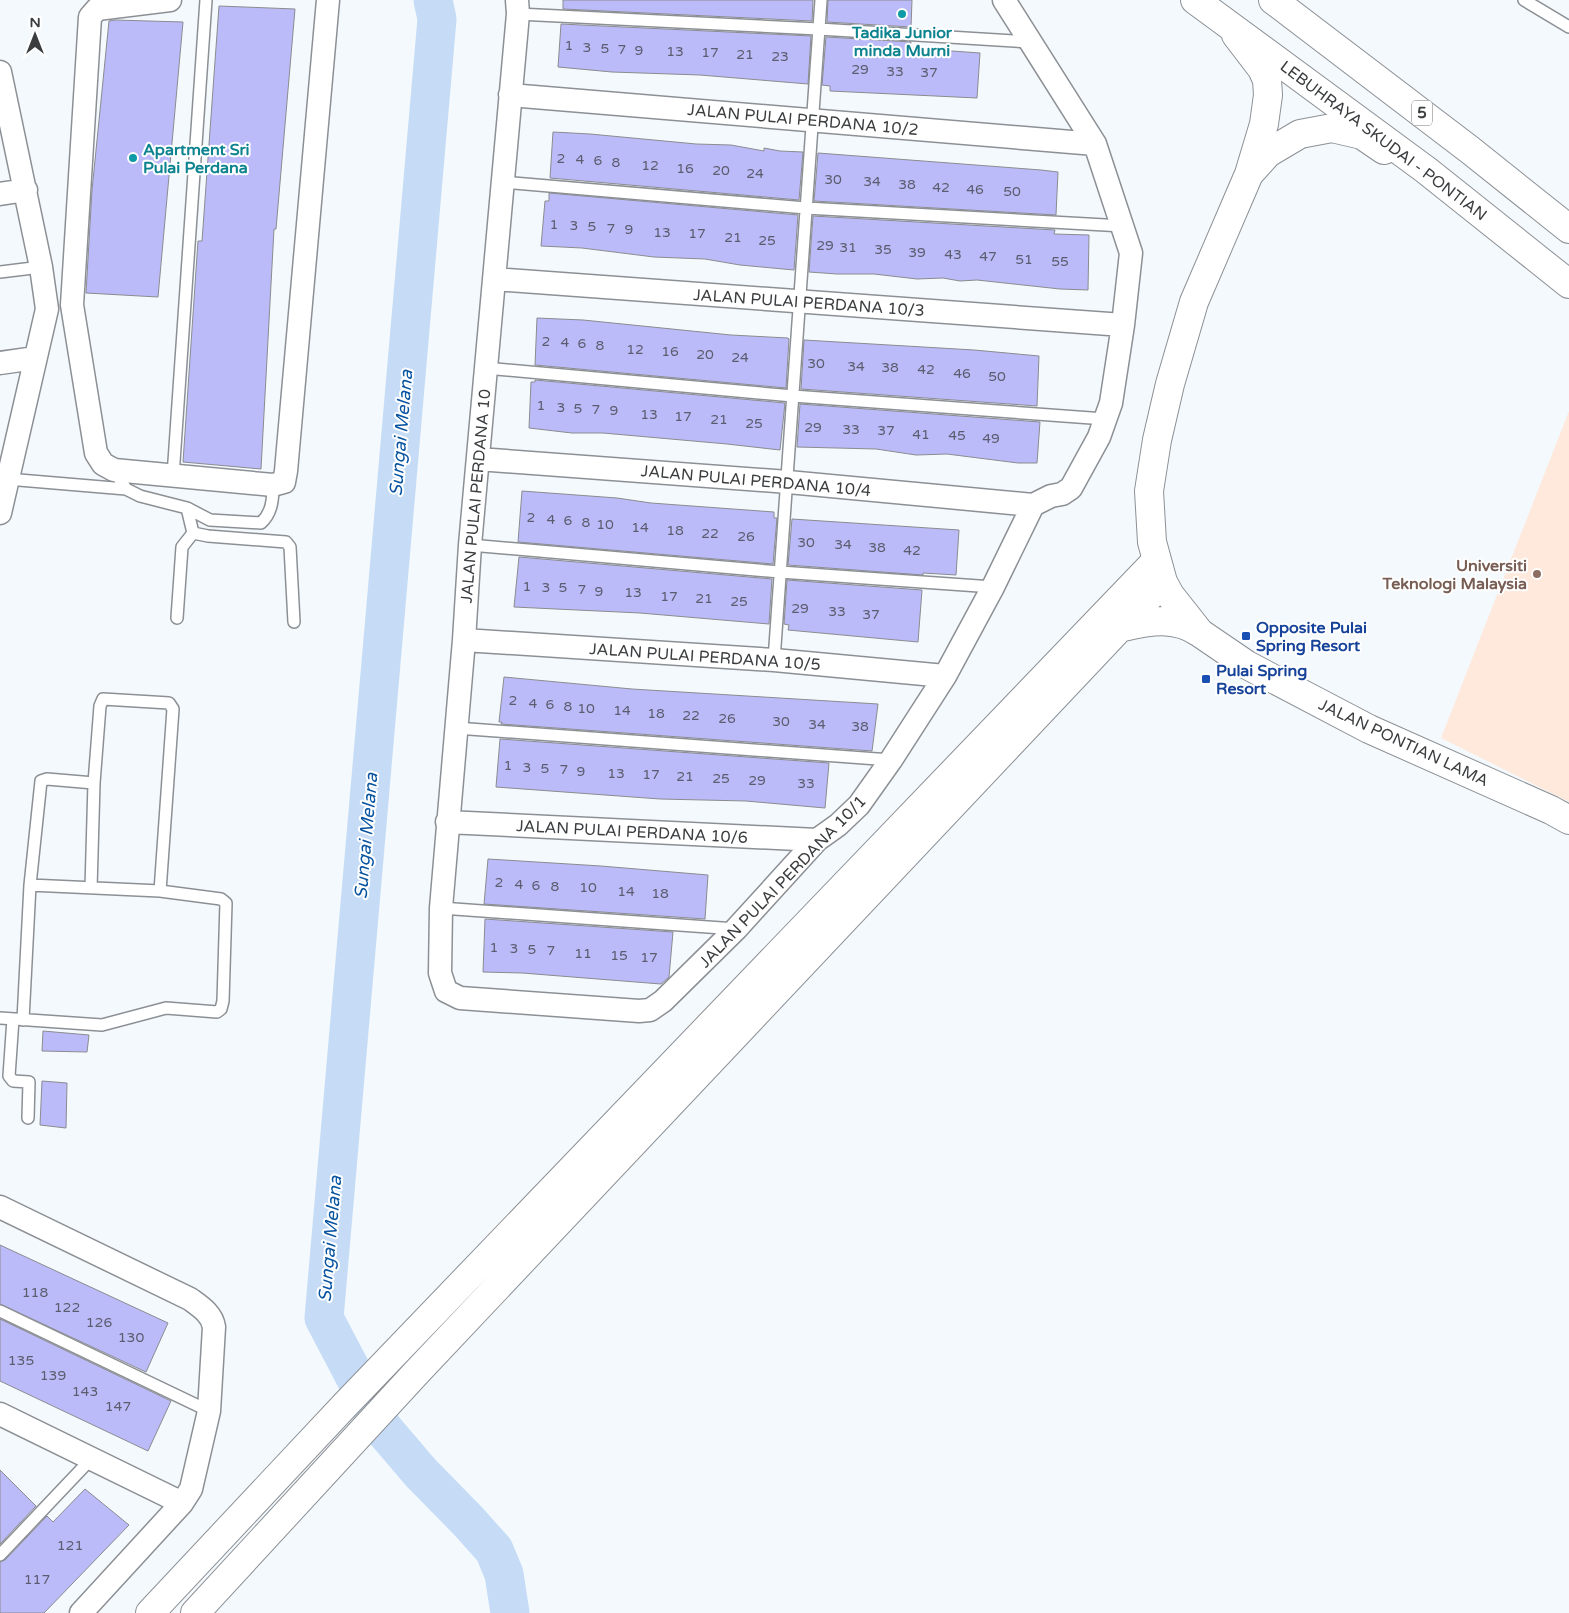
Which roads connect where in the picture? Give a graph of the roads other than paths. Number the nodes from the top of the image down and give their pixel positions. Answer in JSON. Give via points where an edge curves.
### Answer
{"nodes":[{"id":1,"x":170,"y":0,"type":"edge"},
{"id":2,"x":206,"y":0,"type":"edge"},
{"id":3,"x":328,"y":0,"type":"edge"},
{"id":4,"x":821,"y":0,"type":"edge"},
{"id":5,"x":1004,"y":0,"type":"edge"},
{"id":6,"x":1195,"y":0,"type":"edge"},
{"id":7,"x":1273,"y":0,"type":"edge"},
{"id":8,"x":1524,"y":0,"type":"edge"},
{"id":9,"x":518,"y":7,"type":"edge"},
{"id":10,"x":1226,"y":22,"type":"junction"},
{"id":11,"x":1569,"y":27,"type":"edge"},
{"id":12,"x":819,"y":29,"type":"junction"},
{"id":13,"x":1032,"y":42,"type":"junction"},
{"id":14,"x":0,"y":72,"type":"edge"},
{"id":15,"x":510,"y":95,"type":"junction"},
{"id":16,"x":4,"y":113,"type":"edge"},
{"id":17,"x":812,"y":120,"type":"junction"},
{"id":18,"x":1095,"y":144,"type":"junction"},
{"id":19,"x":1248,"y":174,"type":"junction"},
{"id":20,"x":503,"y":182,"type":"junction"},
{"id":21,"x":26,"y":190,"type":"junction"},
{"id":22,"x":0,"y":194,"type":"edge"},
{"id":23,"x":806,"y":208,"type":"junction"},
{"id":24,"x":1495,"y":225,"type":"junction"},
{"id":25,"x":1123,"y":226,"type":"junction"},
{"id":26,"x":1569,"y":229,"type":"edge"},
{"id":27,"x":41,"y":266,"type":"junction"},
{"id":28,"x":0,"y":272,"type":"edge"},
{"id":29,"x":494,"y":279,"type":"junction"},
{"id":30,"x":1569,"y":284,"type":"edge"},
{"id":31,"x":800,"y":301,"type":"junction"},
{"id":32,"x":72,"y":305,"type":"junction"},
{"id":33,"x":47,"y":309,"type":"junction"},
{"id":34,"x":1123,"y":325,"type":"junction"},
{"id":35,"x":35,"y":358,"type":"junction"},
{"id":36,"x":0,"y":363,"type":"edge"},
{"id":37,"x":486,"y":368,"type":"junction"},
{"id":38,"x":793,"y":396,"type":"junction"},
{"id":39,"x":1106,"y":419,"type":"junction"},
{"id":40,"x":478,"y":459,"type":"junction"},
{"id":41,"x":114,"y":470,"type":"junction"},
{"id":42,"x":173,"y":476,"type":"junction"},
{"id":43,"x":8,"y":479,"type":"junction"},
{"id":44,"x":788,"y":482,"type":"junction"},
{"id":45,"x":273,"y":485,"type":"junction"},
{"id":46,"x":126,"y":490,"type":"junction"},
{"id":47,"x":1149,"y":491,"type":"junction"},
{"id":48,"x":1033,"y":505,"type":"junction"},
{"id":49,"x":186,"y":508,"type":"junction"},
{"id":50,"x":0,"y":513,"type":"edge"},
{"id":51,"x":193,"y":533,"type":"junction"},
{"id":52,"x":470,"y":546,"type":"junction"},
{"id":53,"x":1160,"y":571,"type":"junction"},
{"id":54,"x":780,"y":572,"type":"junction"},
{"id":55,"x":994,"y":587,"type":"junction"},
{"id":56,"x":1122,"y":596,"type":"junction"},
{"id":57,"x":176,"y":618,"type":"dead end"},
{"id":58,"x":294,"y":622,"type":"dead end"},
{"id":59,"x":1123,"y":627,"type":"junction"},
{"id":60,"x":1200,"y":633,"type":"junction"},
{"id":61,"x":464,"y":640,"type":"junction"},
{"id":62,"x":774,"y":660,"type":"junction"},
{"id":63,"x":945,"y":676,"type":"junction"},
{"id":64,"x":456,"y":728,"type":"junction"},
{"id":65,"x":891,"y":760,"type":"junction"},
{"id":66,"x":94,"y":783,"type":"junction"},
{"id":67,"x":1569,"y":820,"type":"edge"},
{"id":68,"x":447,"y":822,"type":"junction"},
{"id":69,"x":816,"y":840,"type":"junction"},
{"id":70,"x":30,"y":885,"type":"junction"},
{"id":71,"x":91,"y":888,"type":"junction"},
{"id":72,"x":160,"y":891,"type":"junction"},
{"id":73,"x":440,"y":908,"type":"junction"},
{"id":74,"x":736,"y":929,"type":"junction"},
{"id":75,"x":446,"y":991,"type":"joint"},
{"id":76,"x":0,"y":1018,"type":"edge"},
{"id":77,"x":18,"y":1020,"type":"junction"},
{"id":78,"x":28,"y":1118,"type":"dead end"},
{"id":79,"x":0,"y":1207,"type":"edge"},
{"id":80,"x":0,"y":1311,"type":"edge"},
{"id":81,"x":209,"y":1411,"type":"junction"},
{"id":82,"x":0,"y":1414,"type":"edge"},
{"id":83,"x":92,"y":1458,"type":"junction"},
{"id":84,"x":182,"y":1502,"type":"junction"},
{"id":85,"x":0,"y":1555,"type":"edge"},
{"id":86,"x":81,"y":1613,"type":"edge"},
{"id":87,"x":150,"y":1613,"type":"edge"},
{"id":88,"x":196,"y":1613,"type":"edge"}],
"edges":[{"from":1,"to":32,"type":"street","via":[[97,9],[90,17]]},
{"from":2,"to":42,"type":"lane"},
{"from":3,"to":45,"type":"street","via":[[286,471],[284,482]]},
{"from":4,"to":12,"type":"lane"},
{"from":5,"to":13,"type":"street"},
{"from":6,"to":10,"type":"main road","name":"LEBUHRAYA SKUDAI - PONTIAN"},
{"from":7,"to":26,"type":"main road","number":"5"},
{"from":8,"to":11,"type":"lane"},
{"from":9,"to":12,"type":"lane"},
{"from":9,"to":15,"type":"street","name":"JALAN PULAI PERDANA 10"},
{"from":10,"to":19,"type":"main road","name":"JALAN PONTIAN LAMA","via":[[1251,53],[1267,80],[1264,124]]},
{"from":10,"to":24,"type":"main road","name":"LEBUHRAYA SKUDAI - PONTIAN"},
{"from":12,"to":13,"type":"lane"},
{"from":12,"to":17,"type":"lane"},
{"from":13,"to":18,"type":"street"},
{"from":14,"to":16,"type":"street"},
{"from":15,"to":17,"type":"street","name":"JALAN PULAI PERDANA 10/2"},
{"from":15,"to":20,"type":"street","name":"JALAN PULAI PERDANA 10"},
{"from":16,"to":21,"type":"street"},
{"from":17,"to":18,"type":"street","name":"JALAN PULAI PERDANA 10/2"},
{"from":17,"to":23,"type":"lane"},
{"from":18,"to":25,"type":"street"},
{"from":19,"to":24,"type":"main road","name":"JALAN PONTIAN LAMA","via":[[1268,153],[1300,134],[1332,128],[1362,135]]},
{"from":19,"to":47,"type":"main road","name":"JALAN PONTIAN LAMA","via":[[1194,302],[1170,384]]},
{"from":20,"to":23,"type":"lane"},
{"from":20,"to":29,"type":"street","name":"JALAN PULAI PERDANA 10"},
{"from":21,"to":22,"type":"street"},
{"from":21,"to":27,"type":"street"},
{"from":23,"to":25,"type":"lane"},
{"from":23,"to":31,"type":"lane"},
{"from":24,"to":30,"type":"main road","name":"LEBUHRAYA SKUDAI - PONTIAN"},
{"from":25,"to":34,"type":"street","via":[[1131,253]]},
{"from":27,"to":28,"type":"lane"},
{"from":27,"to":33,"type":"street"},
{"from":29,"to":31,"type":"street","name":"JALAN PULAI PERDANA 10/3"},
{"from":29,"to":37,"type":"street","name":"JALAN PULAI PERDANA 10"},
{"from":31,"to":34,"type":"street","name":"JALAN PULAI PERDANA 10/3"},
{"from":31,"to":38,"type":"lane"},
{"from":32,"to":33,"type":"street"},
{"from":32,"to":41,"type":"street","via":[[96,453],[103,464]]},
{"from":33,"to":35,"type":"street"},
{"from":34,"to":39,"type":"street"},
{"from":35,"to":36,"type":"street"},
{"from":35,"to":43,"type":"street"},
{"from":37,"to":38,"type":"lane"},
{"from":37,"to":40,"type":"street","name":"JALAN PULAI PERDANA 10"},
{"from":38,"to":39,"type":"lane"},
{"from":38,"to":44,"type":"lane"},
{"from":39,"to":48,"type":"street","via":[[1071,488]]},
{"from":40,"to":44,"type":"street","name":"JALAN PULAI PERDANA 10/4"},
{"from":40,"to":52,"type":"street","name":"JALAN PULAI PERDANA 10"},
{"from":41,"to":42,"type":"street"},
{"from":41,"to":46,"type":"lane"},
{"from":42,"to":45,"type":"street"},
{"from":43,"to":46,"type":"lane"},
{"from":43,"to":50,"type":"street"},
{"from":44,"to":48,"type":"street","name":"JALAN PULAI PERDANA 10/4"},
{"from":44,"to":54,"type":"lane"},
{"from":45,"to":49,"type":"lane","via":[[270,510],[261,523],[210,520]]},
{"from":46,"to":49,"type":"lane"},
{"from":47,"to":53,"type":"main road","name":"JALAN PONTIAN LAMA","via":[[1152,542]]},
{"from":47,"to":56,"type":"main road","via":[[1142,538]]},
{"from":48,"to":55,"type":"street","name":"JALAN PULAI PERDANA 10/1"},
{"from":49,"to":51,"type":"lane"},
{"from":51,"to":57,"type":"lane","via":[[182,547]]},
{"from":51,"to":58,"type":"lane","via":[[286,542],[290,546]]},
{"from":52,"to":54,"type":"lane"},
{"from":52,"to":61,"type":"street","name":"JALAN PULAI PERDANA 10"},
{"from":53,"to":56,"type":"main road"},
{"from":53,"to":59,"type":"main road"},
{"from":53,"to":60,"type":"main road","name":"JALAN PONTIAN LAMA","via":[[1170,596]]},
{"from":54,"to":55,"type":"lane"},
{"from":54,"to":62,"type":"lane"},
{"from":55,"to":63,"type":"street","name":"JALAN PULAI PERDANA 10/1"},
{"from":56,"to":87,"type":"main road","via":[[345,1405]]},
{"from":59,"to":60,"type":"main road","via":[[1160,620],[1181,624]]},
{"from":59,"to":88,"type":"main road","via":[[417,1372]]},
{"from":60,"to":67,"type":"main road","name":"JALAN PONTIAN LAMA","via":[[1247,665],[1369,729]]},
{"from":61,"to":62,"type":"street","name":"JALAN PULAI PERDANA 10/5"},
{"from":61,"to":64,"type":"street","name":"JALAN PULAI PERDANA 10"},
{"from":62,"to":63,"type":"street","name":"JALAN PULAI PERDANA 10/5"},
{"from":63,"to":65,"type":"street","name":"JALAN PULAI PERDANA 10/1"},
{"from":64,"to":65,"type":"lane"},
{"from":64,"to":68,"type":"street","name":"JALAN PULAI PERDANA 10"},
{"from":65,"to":69,"type":"street","name":"JALAN PULAI PERDANA 10/1","via":[[859,805]]},
{"from":66,"to":70,"type":"lane","via":[[41,781]]},
{"from":66,"to":71,"type":"lane"},
{"from":66,"to":72,"type":"lane","via":[[103,699],[169,703],[173,718]]},
{"from":68,"to":69,"type":"street","name":"JALAN PULAI PERDANA 10/6"},
{"from":68,"to":73,"type":"street","name":"JALAN PULAI PERDANA 10"},
{"from":69,"to":74,"type":"street","name":"JALAN PULAI PERDANA 10/1"},
{"from":70,"to":71,"type":"lane"},
{"from":70,"to":77,"type":"lane"},
{"from":71,"to":72,"type":"lane"},
{"from":72,"to":77,"type":"lane","via":[[221,898],[226,903],[221,1009],[217,1012],[166,1008],[102,1025]]},
{"from":73,"to":74,"type":"lane"},
{"from":73,"to":75,"type":"street","name":"JALAN PULAI PERDANA 10","via":[[440,973]]},
{"from":74,"to":75,"type":"street","name":"JALAN PULAI PERDANA 10/1","via":[[664,1001],[650,1010],[460,998]]},
{"from":76,"to":77,"type":"lane"},
{"from":77,"to":78,"type":"lane","via":[[9,1076],[13,1082],[29,1082]]},
{"from":79,"to":81,"type":"street","via":[[203,1308],[213,1321],[214,1337]]},
{"from":80,"to":81,"type":"lane"},
{"from":81,"to":84,"type":"street","via":[[191,1490]]},
{"from":82,"to":83,"type":"street"},
{"from":83,"to":84,"type":"street"},
{"from":83,"to":85,"type":"lane"},
{"from":84,"to":86,"type":"street"}]}
